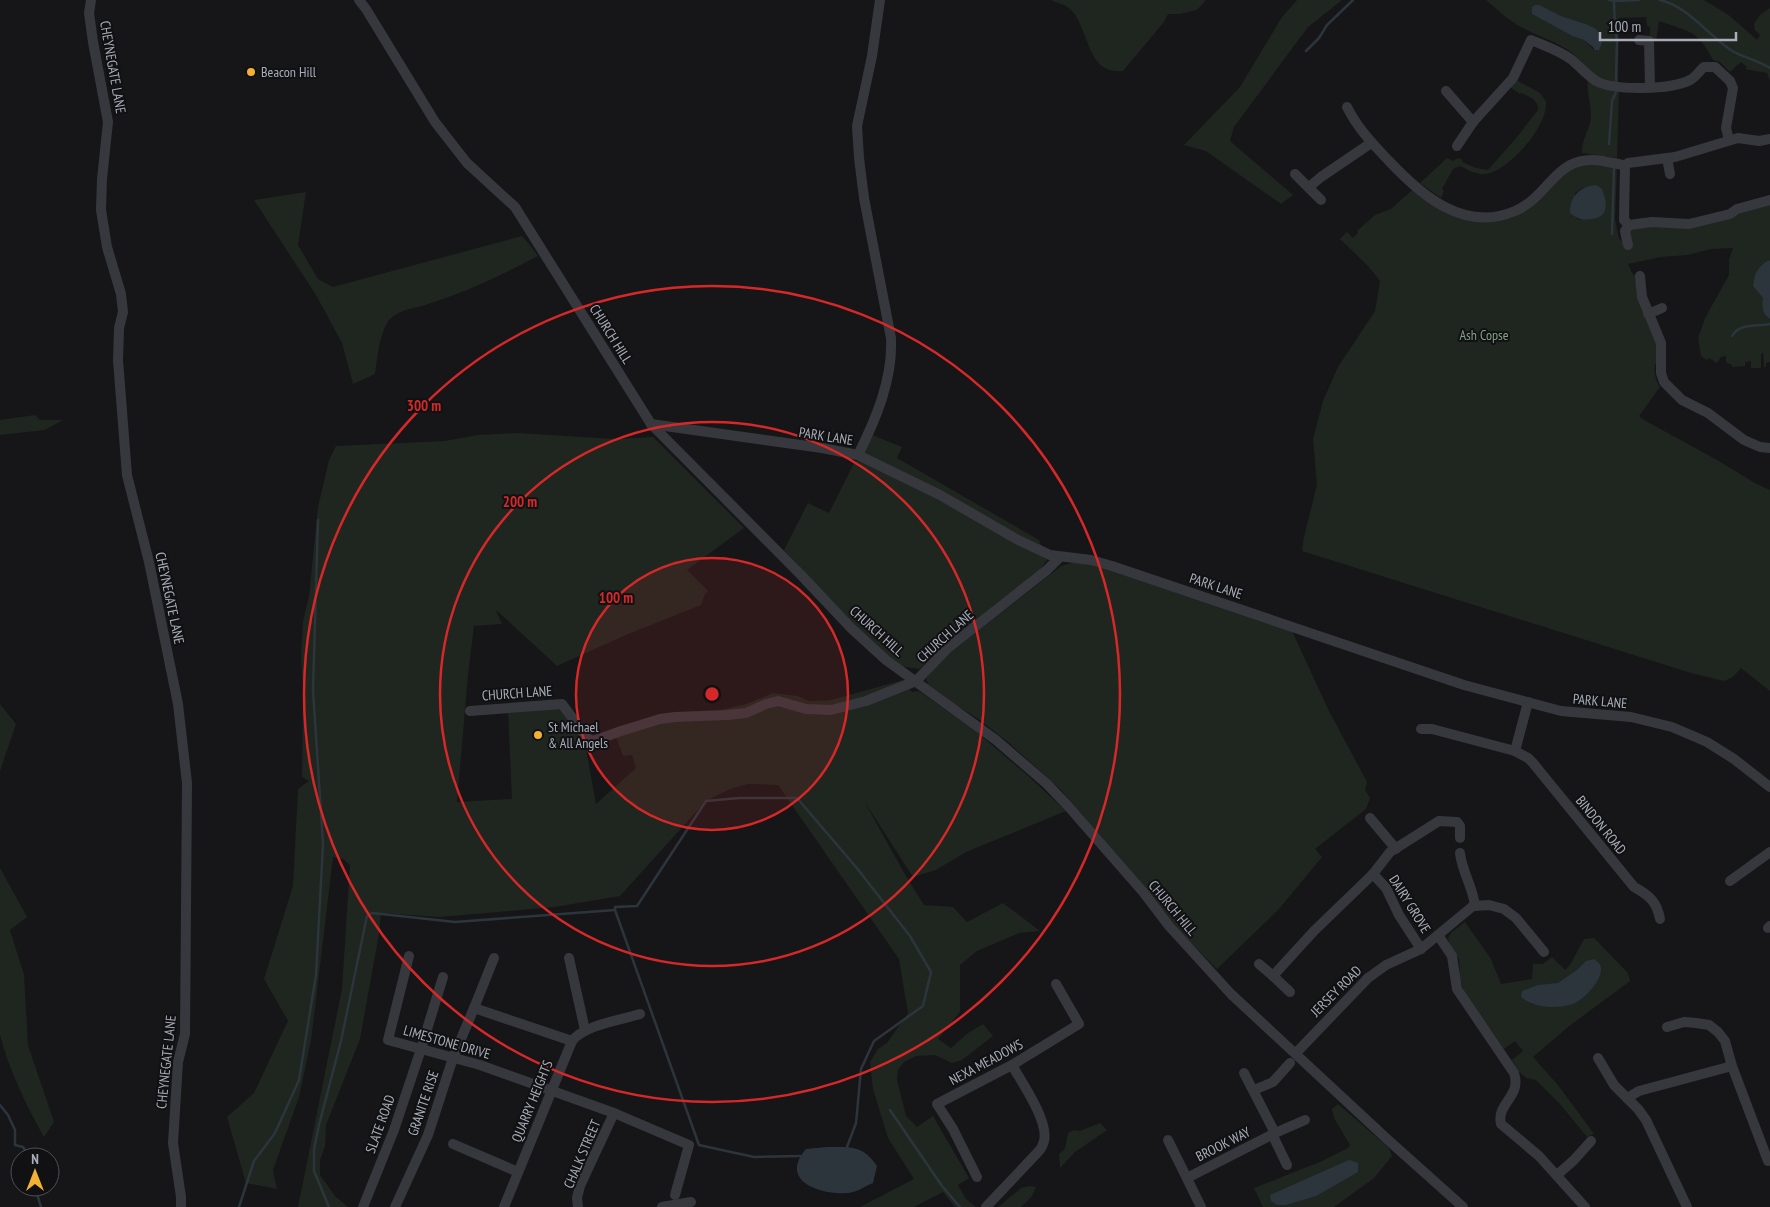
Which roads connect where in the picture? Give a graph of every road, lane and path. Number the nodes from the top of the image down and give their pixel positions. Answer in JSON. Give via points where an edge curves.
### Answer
{"nodes":[{"id":1,"x":91,"y":0,"type":"edge"},
{"id":2,"x":359,"y":0,"type":"edge"},
{"id":3,"x":880,"y":0,"type":"edge"},
{"id":4,"x":1639,"y":40,"type":"dead end"},
{"id":5,"x":1638,"y":63,"type":"dead end"},
{"id":6,"x":1649,"y":63,"type":"junction"},
{"id":7,"x":1650,"y":87,"type":"junction"},
{"id":8,"x":1446,"y":91,"type":"dead end"},
{"id":9,"x":1347,"y":107,"type":"dead end"},
{"id":10,"x":1473,"y":122,"type":"junction"},
{"id":11,"x":1770,"y":139,"type":"edge"},
{"id":12,"x":1729,"y":140,"type":"junction"},
{"id":13,"x":1371,"y":143,"type":"junction"},
{"id":14,"x":1457,"y":146,"type":"dead end"},
{"id":15,"x":1668,"y":158,"type":"junction"},
{"id":16,"x":1625,"y":166,"type":"junction"},
{"id":17,"x":1295,"y":174,"type":"dead end"},
{"id":18,"x":1670,"y":174,"type":"dead end"},
{"id":19,"x":1310,"y":187,"type":"junction"},
{"id":20,"x":1321,"y":200,"type":"dead end"},
{"id":21,"x":1770,"y":200,"type":"edge"},
{"id":22,"x":1629,"y":225,"type":"junction"},
{"id":23,"x":1628,"y":245,"type":"dead end"},
{"id":24,"x":1640,"y":276,"type":"dead end"},
{"id":25,"x":1662,"y":308,"type":"dead end"},
{"id":26,"x":1648,"y":314,"type":"junction"},
{"id":27,"x":651,"y":424,"type":"junction"},
{"id":28,"x":1770,"y":448,"type":"edge"},
{"id":29,"x":858,"y":455,"type":"junction"},
{"id":30,"x":1060,"y":557,"type":"junction"},
{"id":31,"x":916,"y":681,"type":"junction"},
{"id":32,"x":1528,"y":702,"type":"junction"},
{"id":33,"x":470,"y":710,"type":"dead end"},
{"id":34,"x":1421,"y":729,"type":"dead end"},
{"id":35,"x":1515,"y":751,"type":"junction"},
{"id":36,"x":1770,"y":787,"type":"edge"},
{"id":37,"x":1370,"y":818,"type":"dead end"},
{"id":38,"x":1460,"y":838,"type":"dead end"},
{"id":39,"x":1396,"y":848,"type":"junction"},
{"id":40,"x":1770,"y":852,"type":"edge"},
{"id":41,"x":1460,"y":853,"type":"dead end"},
{"id":42,"x":1373,"y":874,"type":"junction"},
{"id":43,"x":1730,"y":881,"type":"dead end"},
{"id":44,"x":1475,"y":906,"type":"junction"},
{"id":45,"x":1660,"y":919,"type":"dead end"},
{"id":46,"x":1438,"y":935,"type":"junction"},
{"id":47,"x":1421,"y":949,"type":"junction"},
{"id":48,"x":1544,"y":952,"type":"dead end"},
{"id":49,"x":409,"y":956,"type":"dead end"},
{"id":50,"x":494,"y":958,"type":"dead end"},
{"id":51,"x":569,"y":958,"type":"dead end"},
{"id":52,"x":1259,"y":964,"type":"dead end"},
{"id":53,"x":1273,"y":976,"type":"junction"},
{"id":54,"x":443,"y":977,"type":"dead end"},
{"id":55,"x":1056,"y":984,"type":"dead end"},
{"id":56,"x":1290,"y":992,"type":"dead end"},
{"id":57,"x":474,"y":1008,"type":"junction"},
{"id":58,"x":640,"y":1014,"type":"dead end"},
{"id":59,"x":1667,"y":1027,"type":"dead end"},
{"id":60,"x":585,"y":1030,"type":"junction"},
{"id":61,"x":572,"y":1041,"type":"junction"},
{"id":62,"x":421,"y":1049,"type":"junction"},
{"id":63,"x":1296,"y":1052,"type":"junction"},
{"id":64,"x":453,"y":1058,"type":"junction"},
{"id":65,"x":1598,"y":1058,"type":"dead end"},
{"id":66,"x":1290,"y":1063,"type":"dead end"},
{"id":67,"x":1012,"y":1065,"type":"junction"},
{"id":68,"x":1732,"y":1066,"type":"junction"},
{"id":69,"x":1244,"y":1073,"type":"dead end"},
{"id":70,"x":1254,"y":1090,"type":"junction"},
{"id":71,"x":550,"y":1091,"type":"junction"},
{"id":72,"x":1627,"y":1098,"type":"junction"},
{"id":73,"x":614,"y":1113,"type":"junction"},
{"id":74,"x":1305,"y":1120,"type":"dead end"},
{"id":75,"x":1273,"y":1134,"type":"junction"},
{"id":76,"x":1168,"y":1140,"type":"dead end"},
{"id":77,"x":1590,"y":1141,"type":"dead end"},
{"id":78,"x":453,"y":1144,"type":"dead end"},
{"id":79,"x":1768,"y":1161,"type":"dead end"},
{"id":80,"x":1286,"y":1165,"type":"dead end"},
{"id":81,"x":518,"y":1172,"type":"junction"},
{"id":82,"x":1557,"y":1175,"type":"junction"},
{"id":83,"x":976,"y":1177,"type":"dead end"},
{"id":84,"x":1187,"y":1178,"type":"junction"},
{"id":85,"x":675,"y":1196,"type":"dead end"},
{"id":86,"x":692,"y":1202,"type":"dead end"},
{"id":87,"x":181,"y":1207,"type":"edge"},
{"id":88,"x":363,"y":1207,"type":"edge"},
{"id":89,"x":395,"y":1207,"type":"edge"},
{"id":90,"x":504,"y":1207,"type":"edge"},
{"id":91,"x":578,"y":1207,"type":"edge"},
{"id":92,"x":662,"y":1207,"type":"edge"},
{"id":93,"x":986,"y":1207,"type":"edge"},
{"id":94,"x":1201,"y":1207,"type":"edge"},
{"id":95,"x":1463,"y":1207,"type":"edge"},
{"id":96,"x":1585,"y":1207,"type":"edge"},
{"id":97,"x":1687,"y":1207,"type":"edge"}],
"edges":[{"from":1,"to":87,"type":"street","name":"CHEYNEGATE LANE","via":[[93,42],[108,122],[101,210],[123,312],[118,360],[127,475],[149,562],[174,686],[187,783],[185,1034],[178,1062],[172,1144]]},
{"from":2,"to":27,"type":"street","name":"CHURCH HILL","via":[[456,150],[515,207]]},
{"from":3,"to":29,"type":"street","via":[[857,126],[858,158],[892,352],[878,412]]},
{"from":4,"to":6,"type":"street","via":[[1647,40],[1654,47]]},
{"from":5,"to":6,"type":"street"},
{"from":6,"to":7,"type":"street"},
{"from":7,"to":10,"type":"street","via":[[1609,86],[1595,80],[1566,56],[1531,40],[1514,78]]},
{"from":7,"to":12,"type":"street","via":[[1687,82],[1707,66],[1718,69],[1734,88],[1726,128]]},
{"from":8,"to":10,"type":"street"},
{"from":9,"to":13,"type":"street"},
{"from":10,"to":14,"type":"street"},
{"from":11,"to":12,"type":"street"},
{"from":12,"to":15,"type":"street"},
{"from":13,"to":16,"type":"street","via":[[1432,201],[1462,214],[1480,217],[1506,215],[1522,208],[1562,170],[1580,160]]},
{"from":13,"to":19,"type":"street"},
{"from":15,"to":16,"type":"street","via":[[1631,162]]},
{"from":15,"to":18,"type":"street"},
{"from":16,"to":22,"type":"street","via":[[1623,217]]},
{"from":17,"to":19,"type":"street"},
{"from":19,"to":20,"type":"street"},
{"from":21,"to":22,"type":"street","via":[[1689,224],[1652,222]]},
{"from":22,"to":23,"type":"street","via":[[1625,231]]},
{"from":24,"to":26,"type":"street","via":[[1642,298]]},
{"from":25,"to":26,"type":"street"},
{"from":26,"to":28,"type":"street","via":[[1662,343],[1660,373],[1664,382],[1682,400],[1708,413],[1744,440]]},
{"from":27,"to":29,"type":"street","name":"PARK LANE"},
{"from":27,"to":31,"type":"street","name":"CHURCH HILL","via":[[851,628],[886,660]]},
{"from":29,"to":30,"type":"street","name":"PARK LANE","via":[[940,495],[1034,548]]},
{"from":30,"to":31,"type":"street","name":"CHURCH LANE","via":[[1048,570],[948,648]]},
{"from":30,"to":32,"type":"street","name":"PARK LANE","via":[[1112,566],[1414,670]]},
{"from":31,"to":33,"type":"street","name":"CHURCH LANE","via":[[866,701],[831,710],[806,709],[778,701],[746,712],[660,720],[593,741],[562,704]]},
{"from":31,"to":63,"type":"street","name":"CHURCH HILL","via":[[996,740],[1047,784],[1203,965]]},
{"from":32,"to":35,"type":"street"},
{"from":32,"to":36,"type":"street","name":"PARK LANE","via":[[1568,712],[1631,717],[1681,730],[1734,759]]},
{"from":34,"to":35,"type":"street","name":"BINDON ROAD","via":[[1432,729]]},
{"from":35,"to":45,"type":"street","name":"BINDON ROAD","via":[[1533,763],[1634,887],[1655,902]]},
{"from":37,"to":39,"type":"street"},
{"from":38,"to":39,"type":"street","name":"DAIRY GROVE","via":[[1457,822],[1439,821]]},
{"from":39,"to":42,"type":"street","name":"DAIRY GROVE"},
{"from":40,"to":43,"type":"street"},
{"from":41,"to":44,"type":"street"},
{"from":42,"to":47,"type":"street","name":"DAIRY GROVE","via":[[1386,888],[1398,915]]},
{"from":42,"to":53,"type":"street","name":"DAIRY GROVE"},
{"from":44,"to":46,"type":"street","name":"JERSEY ROAD"},
{"from":44,"to":48,"type":"street","via":[[1504,909]]},
{"from":46,"to":47,"type":"street","name":"JERSEY ROAD"},
{"from":46,"to":82,"type":"street","via":[[1452,956],[1457,989],[1514,1073],[1516,1087],[1500,1115],[1501,1124]]},
{"from":47,"to":63,"type":"street","name":"JERSEY ROAD","via":[[1386,965],[1368,978]]},
{"from":49,"to":62,"type":"street","name":"LIMESTONE DRIVE","via":[[388,1040]]},
{"from":50,"to":57,"type":"street"},
{"from":51,"to":60,"type":"street"},
{"from":52,"to":53,"type":"street"},
{"from":53,"to":56,"type":"street"},
{"from":54,"to":62,"type":"street","name":"SLATE ROAD"},
{"from":55,"to":67,"type":"street","name":"NEXA MEADOWS","via":[[1079,1024]]},
{"from":57,"to":61,"type":"street"},
{"from":57,"to":64,"type":"street","name":"GRANITE RISE"},
{"from":58,"to":60,"type":"street","name":"QUARRY HEIGHTS"},
{"from":59,"to":68,"type":"street","via":[[1684,1022],[1709,1025],[1724,1041]]},
{"from":60,"to":61,"type":"street","name":"QUARRY HEIGHTS"},
{"from":61,"to":71,"type":"street","name":"QUARRY HEIGHTS"},
{"from":62,"to":64,"type":"street","name":"LIMESTONE DRIVE"},
{"from":62,"to":88,"type":"street","name":"SLATE ROAD","via":[[394,1130]]},
{"from":63,"to":95,"type":"street","name":"CHURCH HILL"},
{"from":64,"to":71,"type":"street","name":"LIMESTONE DRIVE"},
{"from":64,"to":89,"type":"street","name":"GRANITE RISE","via":[[428,1135]]},
{"from":65,"to":72,"type":"street","via":[[1614,1085]]},
{"from":66,"to":70,"type":"street","via":[[1273,1082]]},
{"from":67,"to":83,"type":"street","name":"NEXA MEADOWS","via":[[937,1104]]},
{"from":67,"to":93,"type":"street","via":[[1043,1124],[1044,1141],[1038,1152]]},
{"from":68,"to":72,"type":"street","via":[[1639,1091]]},
{"from":68,"to":79,"type":"street"},
{"from":69,"to":70,"type":"street","name":"BROOK WAY"},
{"from":70,"to":75,"type":"street","name":"BROOK WAY"},
{"from":71,"to":73,"type":"street","name":"CHALK STREET"},
{"from":71,"to":81,"type":"street","name":"QUARRY HEIGHTS"},
{"from":72,"to":97,"type":"street","via":[[1646,1120]]},
{"from":73,"to":85,"type":"street","name":"CHALK STREET","via":[[689,1145]]},
{"from":73,"to":91,"type":"street","name":"CHALK STREET","via":[[580,1186]]},
{"from":74,"to":75,"type":"street","name":"BROOK WAY"},
{"from":75,"to":80,"type":"street","name":"BROOK WAY"},
{"from":75,"to":84,"type":"street","name":"BROOK WAY"},
{"from":76,"to":84,"type":"street"},
{"from":77,"to":82,"type":"street"},
{"from":78,"to":81,"type":"street"},
{"from":81,"to":90,"type":"street","name":"QUARRY HEIGHTS"},
{"from":82,"to":96,"type":"street"},
{"from":84,"to":94,"type":"street"},
{"from":86,"to":92,"type":"street"}]}
